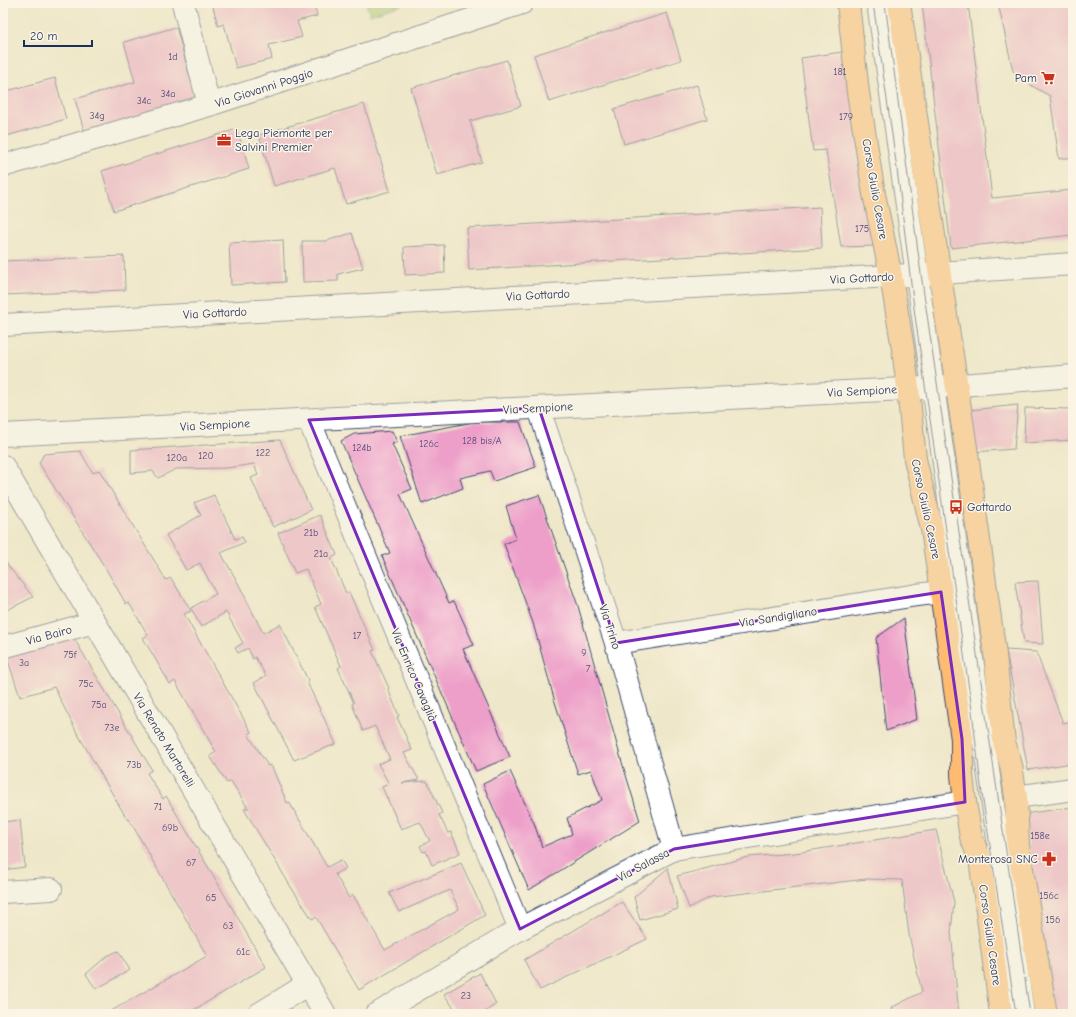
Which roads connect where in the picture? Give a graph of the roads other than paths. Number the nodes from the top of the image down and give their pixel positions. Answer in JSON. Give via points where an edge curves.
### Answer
{"nodes":[{"id":1,"x":182,"y":3,"type":"edge"},
{"id":2,"x":520,"y":3,"type":"edge"},
{"id":3,"x":848,"y":3,"type":"edge"},
{"id":4,"x":878,"y":3,"type":"edge"},
{"id":5,"x":899,"y":3,"type":"edge"},
{"id":6,"x":209,"y":106,"type":"junction"},
{"id":7,"x":3,"y":166,"type":"edge"},
{"id":8,"x":1073,"y":264,"type":"edge"},
{"id":9,"x":940,"y":273,"type":"junction"},
{"id":10,"x":916,"y":275,"type":"junction"},
{"id":11,"x":891,"y":276,"type":"junction"},
{"id":12,"x":3,"y":325,"type":"edge"},
{"id":13,"x":1073,"y":376,"type":"edge"},
{"id":14,"x":957,"y":385,"type":"junction"},
{"id":15,"x":932,"y":387,"type":"junction"},
{"id":16,"x":908,"y":388,"type":"junction"},
{"id":17,"x":539,"y":408,"type":"junction"},
{"id":18,"x":309,"y":420,"type":"junction"},
{"id":19,"x":3,"y":435,"type":"edge"},
{"id":20,"x":3,"y":466,"type":"edge"},
{"id":21,"x":941,"y":592,"type":"junction"},
{"id":22,"x":95,"y":622,"type":"junction"},
{"id":23,"x":616,"y":643,"type":"junction"},
{"id":24,"x":3,"y":647,"type":"edge"},
{"id":25,"x":1073,"y":789,"type":"edge"},
{"id":26,"x":1016,"y":797,"type":"junction"},
{"id":27,"x":965,"y":802,"type":"junction"},
{"id":28,"x":674,"y":849,"type":"junction"},
{"id":29,"x":51,"y":889,"type":"dead end"},
{"id":30,"x":3,"y":892,"type":"edge"},
{"id":31,"x":520,"y":929,"type":"junction"},
{"id":32,"x":308,"y":984,"type":"junction"},
{"id":33,"x":259,"y":1014,"type":"edge"},
{"id":34,"x":325,"y":1014,"type":"edge"},
{"id":35,"x":377,"y":1014,"type":"edge"},
{"id":36,"x":1001,"y":1014,"type":"edge"},
{"id":37,"x":1023,"y":1014,"type":"edge"},
{"id":38,"x":1046,"y":1014,"type":"edge"}],
"edges":[{"from":1,"to":6,"type":"street"},
{"from":2,"to":6,"type":"street","name":"Via Giovanni Poggio"},
{"from":3,"to":11,"type":"main road","name":"Corso Giulio Cesare","via":[[858,92],[874,194]]},
{"from":4,"to":10,"type":"street","name":"Corso Giulio Cesare"},
{"from":5,"to":9,"type":"main road"},
{"from":6,"to":7,"type":"street","name":"Via Giovanni Poggio"},
{"from":8,"to":9,"type":"street","name":"Via Gottardo"},
{"from":9,"to":10,"type":"street","name":"Via Gottardo"},
{"from":9,"to":14,"type":"main road"},
{"from":10,"to":11,"type":"street","name":"Via Gottardo"},
{"from":10,"to":15,"type":"street","name":"Corso Giulio Cesare"},
{"from":11,"to":12,"type":"street","name":"Via Gottardo"},
{"from":11,"to":16,"type":"main road","name":"Corso Giulio Cesare"},
{"from":13,"to":14,"type":"street","name":"Via Sempione"},
{"from":14,"to":15,"type":"street","name":"Via Sempione"},
{"from":14,"to":26,"type":"main road","via":[[994,648],[1004,742]]},
{"from":15,"to":16,"type":"street","name":"Via Sempione"},
{"from":15,"to":37,"type":"street","name":"Corso Giulio Cesare"},
{"from":16,"to":17,"type":"street","name":"Via Sempione"},
{"from":16,"to":21,"type":"main road","name":"Corso Giulio Cesare","via":[[914,456],[932,530]]},
{"from":17,"to":18,"type":"street","name":"Via Sempione"},
{"from":17,"to":23,"type":"street","name":"Via Trino"},
{"from":18,"to":19,"type":"street","name":"Via Sempione"},
{"from":18,"to":31,"type":"street","name":"Via Enrico Cavaglià"},
{"from":20,"to":22,"type":"street","name":"Via Renato Martorelli"},
{"from":21,"to":23,"type":"street","name":"Via Sandigliano"},
{"from":21,"to":27,"type":"main road","name":"Corso Giulio Cesare","via":[[962,739]]},
{"from":22,"to":24,"type":"street","name":"Via Bairo"},
{"from":22,"to":32,"type":"street","name":"Via Renato Martorelli"},
{"from":23,"to":28,"type":"street","name":"Via Trino"},
{"from":25,"to":26,"type":"street"},
{"from":26,"to":38,"type":"main road","via":[[1018,845]]},
{"from":27,"to":28,"type":"street","name":"Via Salassa"},
{"from":27,"to":36,"type":"main road","name":"Corso Giulio Cesare","via":[[972,837],[980,859]]},
{"from":28,"to":31,"type":"street","name":"Via Salassa"},
{"from":29,"to":30,"type":"street"},
{"from":31,"to":35,"type":"street","name":"Via Salassa"},
{"from":32,"to":33,"type":"street"},
{"from":32,"to":34,"type":"street","name":"Via Renato Martorelli"}]}
